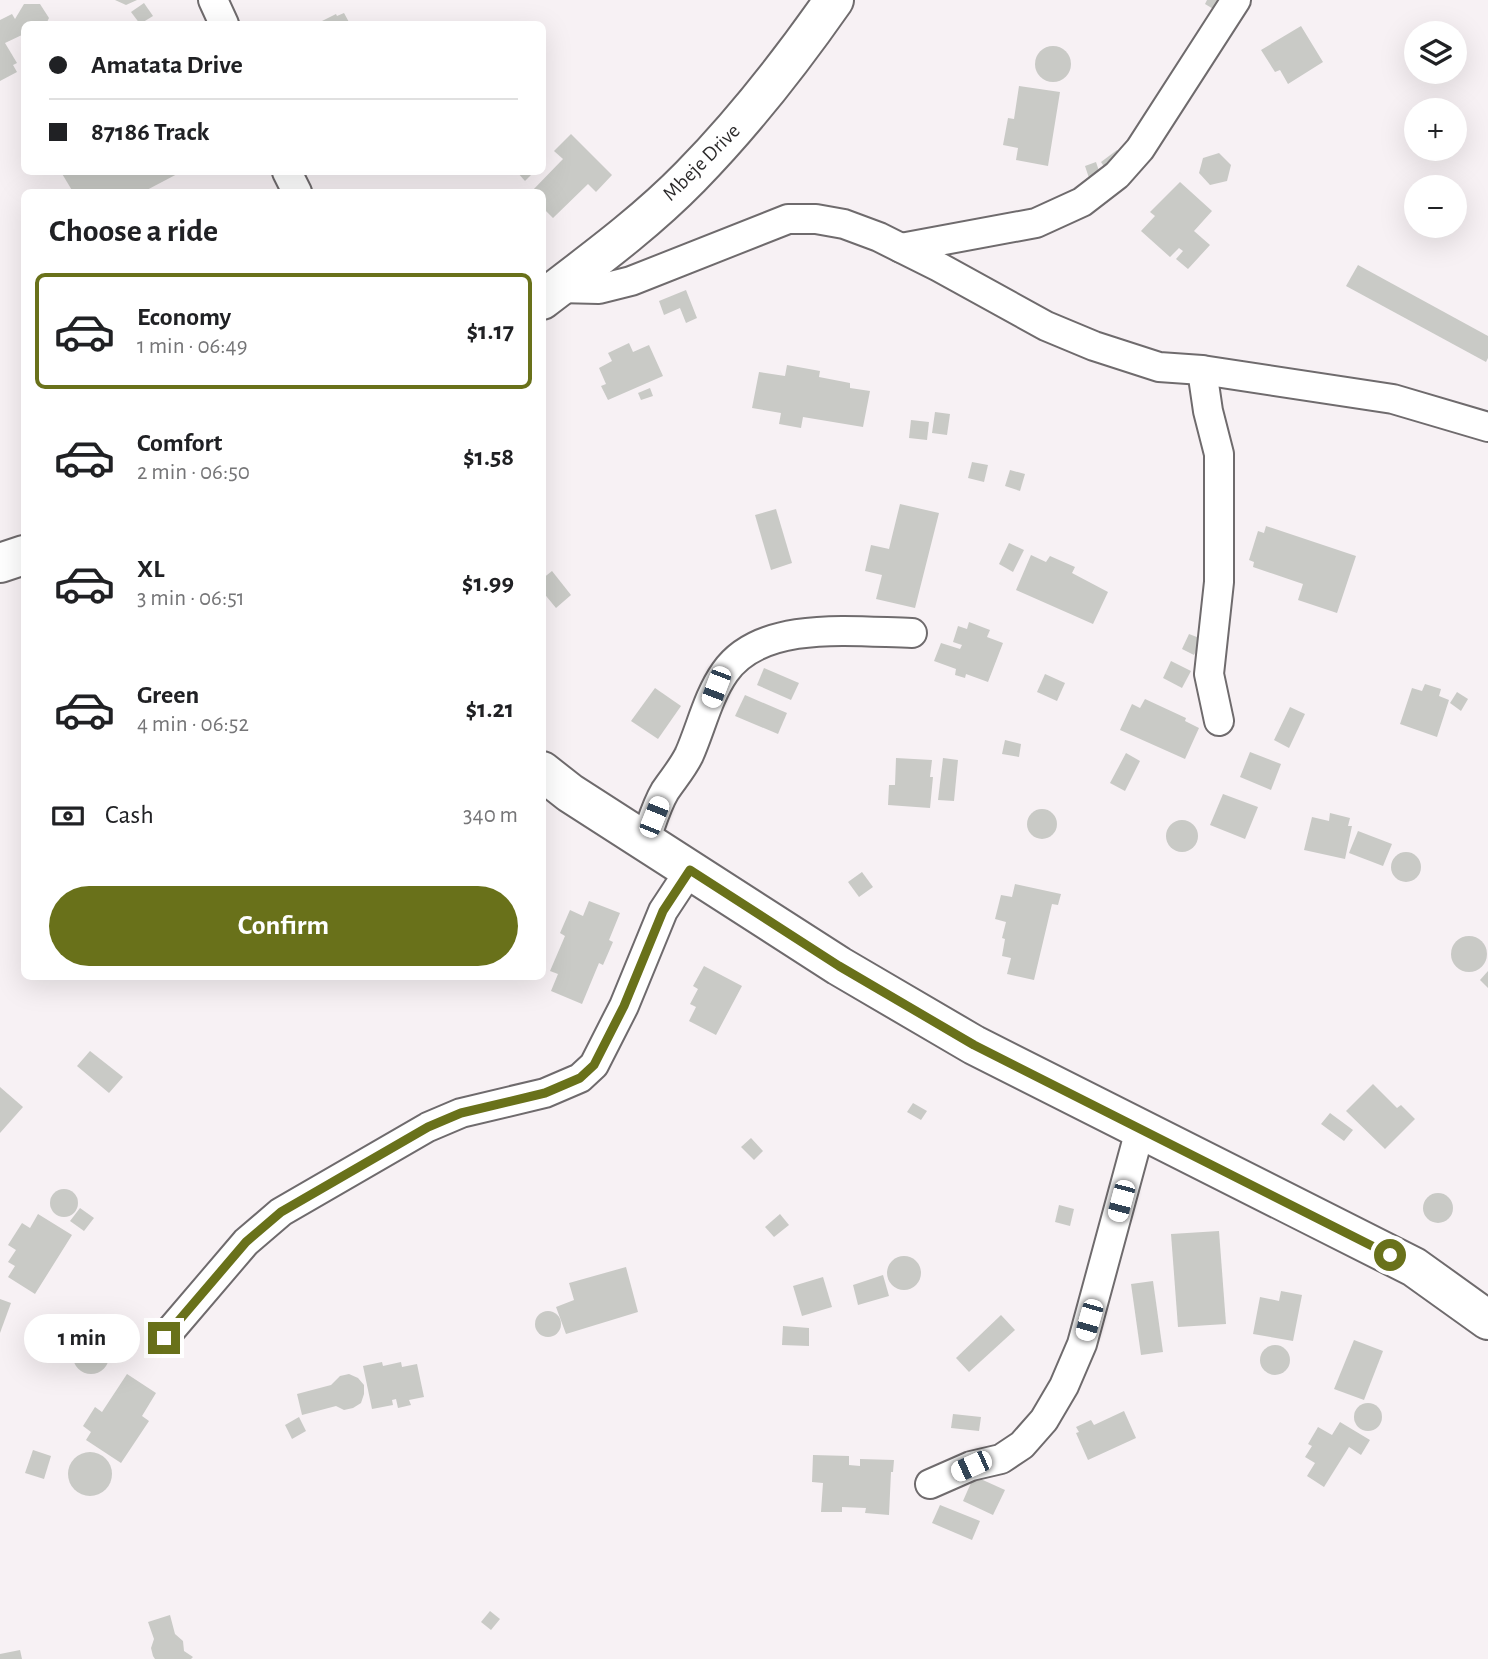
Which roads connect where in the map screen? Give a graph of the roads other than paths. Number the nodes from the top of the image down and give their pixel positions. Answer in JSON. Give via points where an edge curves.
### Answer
{"nodes":[{"id":1,"x":213,"y":0,"type":"edge"},
{"id":2,"x":834,"y":0,"type":"edge"},
{"id":3,"x":1237,"y":0,"type":"edge"},
{"id":4,"x":223,"y":21,"type":"edge"},
{"id":5,"x":901,"y":248,"type":"junction"},
{"id":6,"x":550,"y":294,"type":"edge"},
{"id":7,"x":1202,"y":370,"type":"junction"},
{"id":8,"x":1488,"y":427,"type":"edge"},
{"id":9,"x":21,"y":556,"type":"edge"},
{"id":10,"x":0,"y":563,"type":"edge"},
{"id":11,"x":912,"y":633,"type":"dead end"},
{"id":12,"x":1219,"y":721,"type":"dead end"},
{"id":13,"x":546,"y":774,"type":"edge"},
{"id":14,"x":645,"y":841,"type":"junction"},
{"id":15,"x":690,"y":870,"type":"junction"},
{"id":16,"x":1140,"y":1130,"type":"junction"},
{"id":17,"x":1488,"y":1320,"type":"edge"},
{"id":18,"x":164,"y":1338,"type":"dead end"},
{"id":19,"x":930,"y":1484,"type":"dead end"}],
"edges":[{"from":1,"to":4,"type":"street"},
{"from":2,"to":6,"type":"street","name":"Mbeje Drive","via":[[794,57],[688,179]]},
{"from":3,"to":5,"type":"street","via":[[1140,149],[1117,175],[1082,202],[1036,223]]},
{"from":5,"to":6,"type":"street","via":[[844,224],[788,219],[631,281]]},
{"from":5,"to":7,"type":"street","via":[[1046,326],[1094,346],[1159,367]]},
{"from":7,"to":8,"type":"street","via":[[1394,399]]},
{"from":7,"to":12,"type":"street","via":[[1219,454],[1219,582],[1209,674]]},
{"from":9,"to":10,"type":"street"},
{"from":11,"to":14,"type":"street","via":[[807,631],[762,644],[739,658],[716,687],[689,755],[664,793]]},
{"from":13,"to":14,"type":"street"},
{"from":14,"to":15,"type":"street"},
{"from":15,"to":16,"type":"street","via":[[839,966],[974,1045]]},
{"from":15,"to":18,"type":"street","via":[[663,911],[594,1065],[580,1078],[545,1093],[461,1113],[428,1127],[281,1212],[246,1242]]},
{"from":16,"to":17,"type":"street","via":[[1414,1267]]},
{"from":16,"to":19,"type":"street","via":[[1082,1344],[1044,1420],[1022,1445],[1001,1459]]}]}
